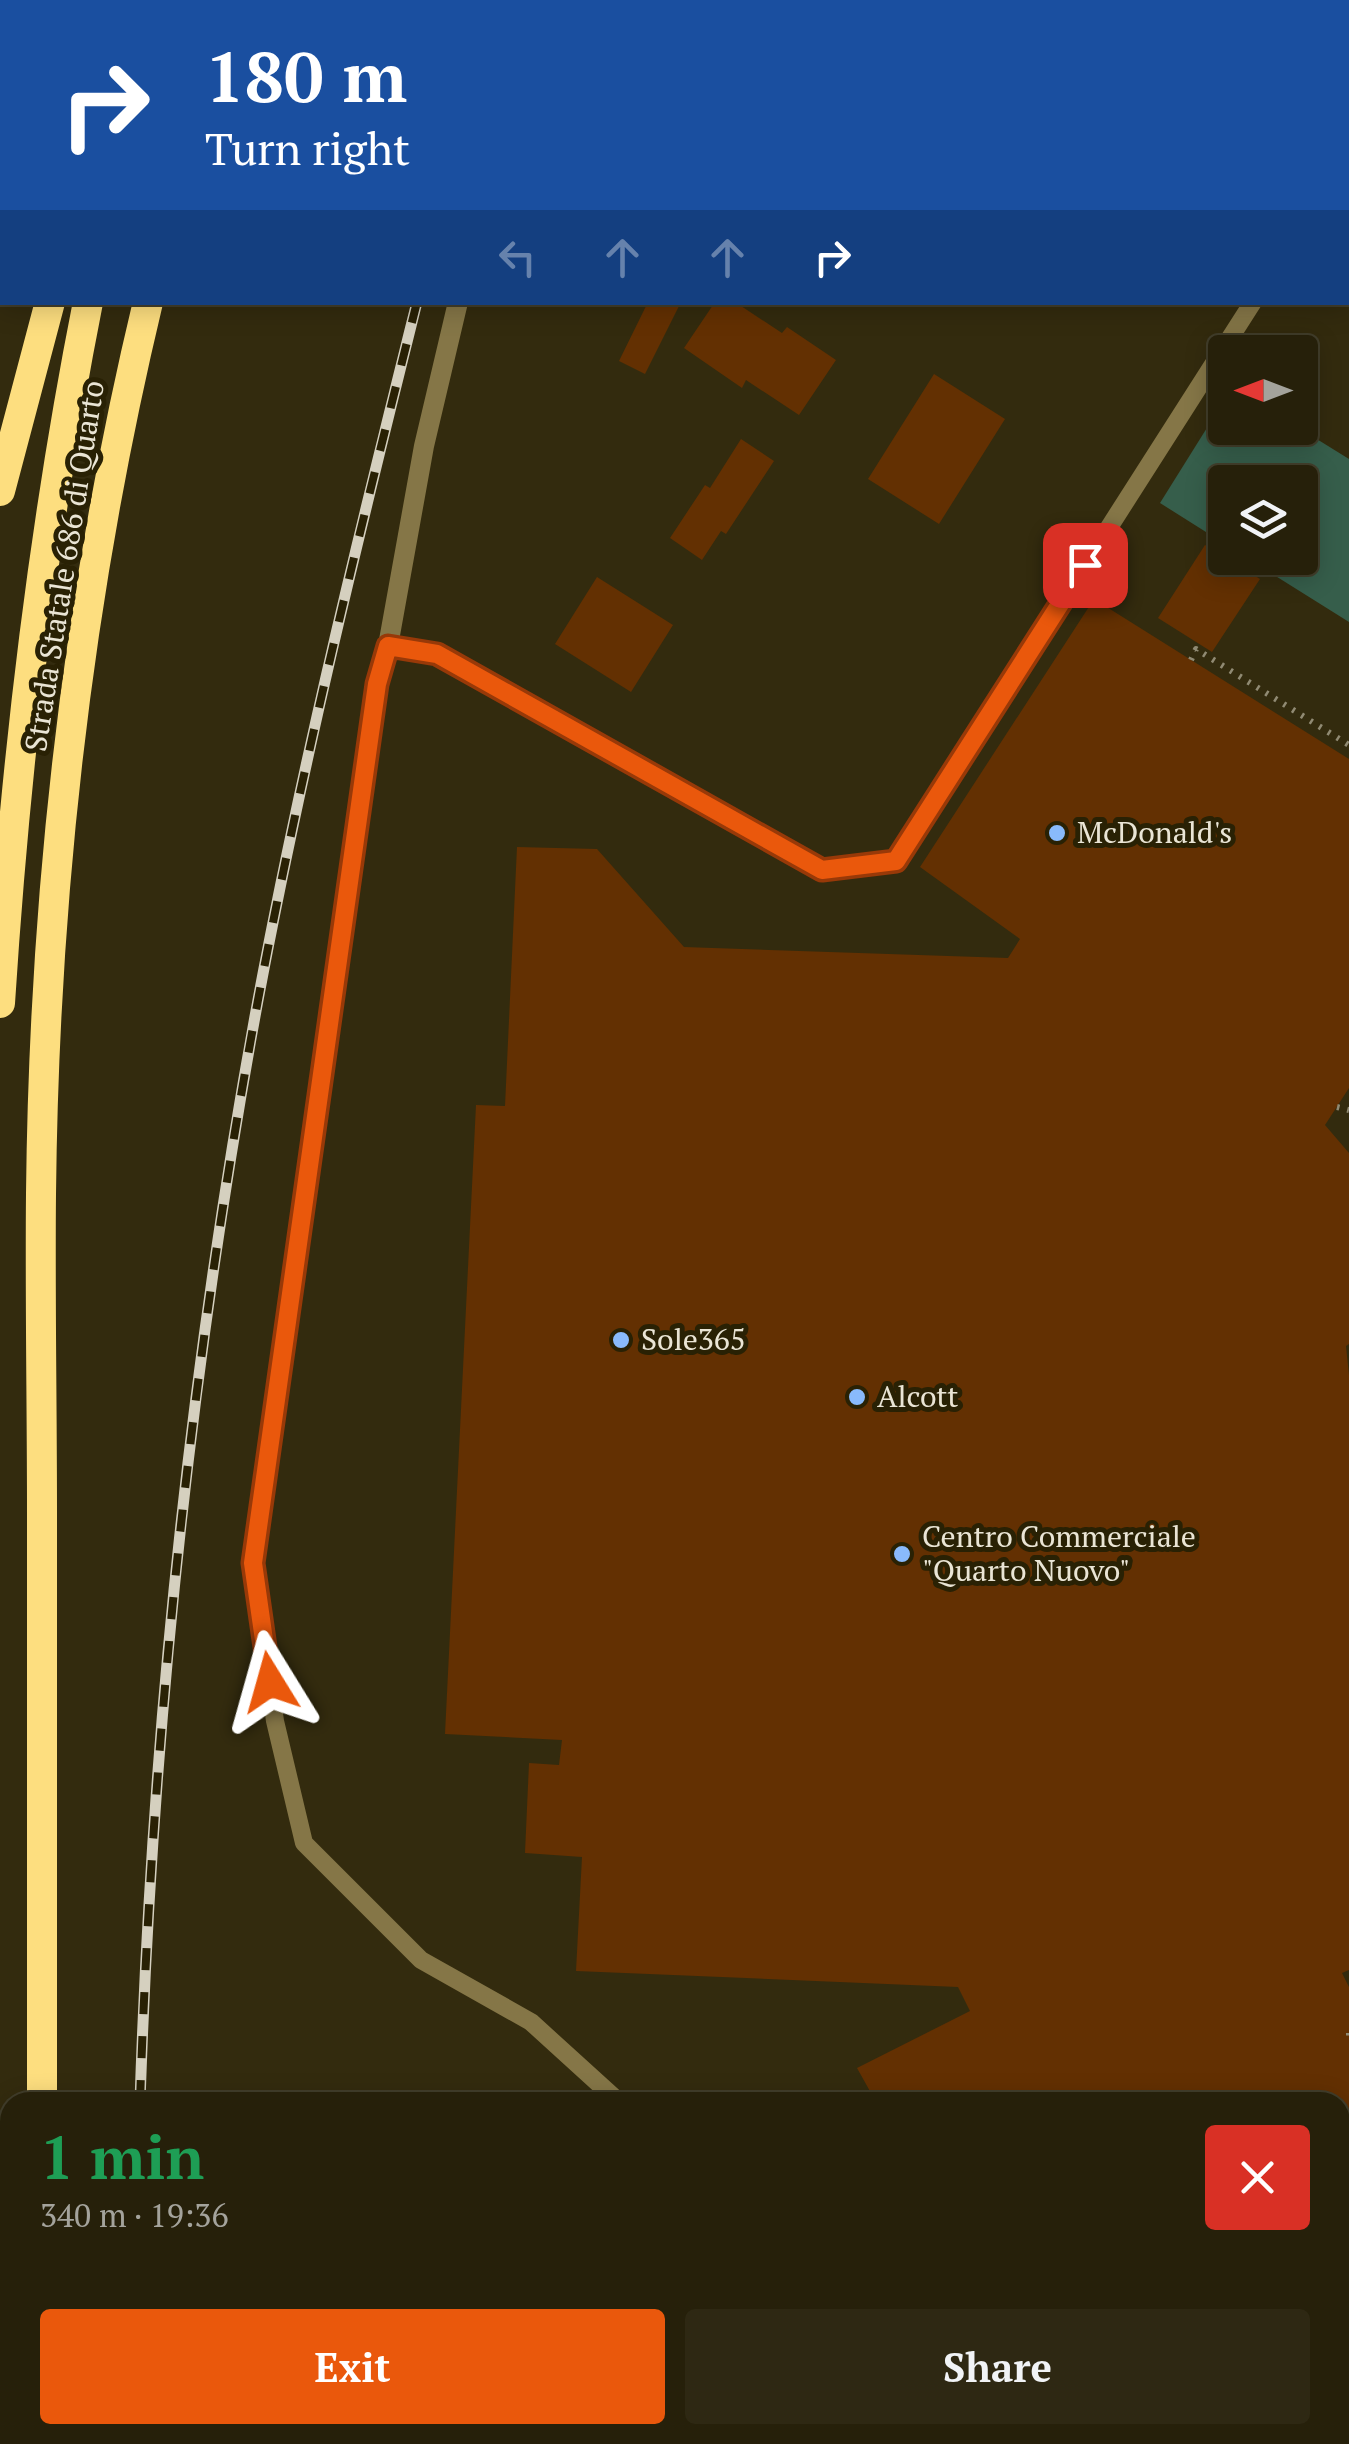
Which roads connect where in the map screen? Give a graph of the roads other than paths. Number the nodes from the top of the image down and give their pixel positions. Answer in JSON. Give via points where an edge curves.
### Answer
{"nodes":[{"id":1,"x":49,"y":305,"type":"edge"},
{"id":2,"x":88,"y":305,"type":"edge"},
{"id":3,"x":147,"y":305,"type":"edge"},
{"id":4,"x":457,"y":305,"type":"edge"},
{"id":5,"x":1250,"y":305,"type":"edge"},
{"id":6,"x":0,"y":491,"type":"edge"},
{"id":7,"x":388,"y":646,"type":"junction"},
{"id":8,"x":0,"y":1003,"type":"edge"},
{"id":9,"x":42,"y":2092,"type":"edge"},
{"id":10,"x":608,"y":2092,"type":"edge"}],
"edges":[{"from":1,"to":6,"type":"highway"},
{"from":2,"to":8,"type":"highway","name":"Strada Statale 686 di Quarto","via":[[34,634]]},
{"from":3,"to":9,"type":"highway","name":"Strada Statale 686 di Quarto","via":[[80,651],[49,982],[41,1190]]},
{"from":4,"to":7,"type":"street"},
{"from":5,"to":7,"type":"lane","via":[[896,861],[822,870],[437,654]]},
{"from":7,"to":10,"type":"lane","via":[[377,684],[253,1563],[275,1721],[304,1843],[421,1960],[532,2022]]}]}
